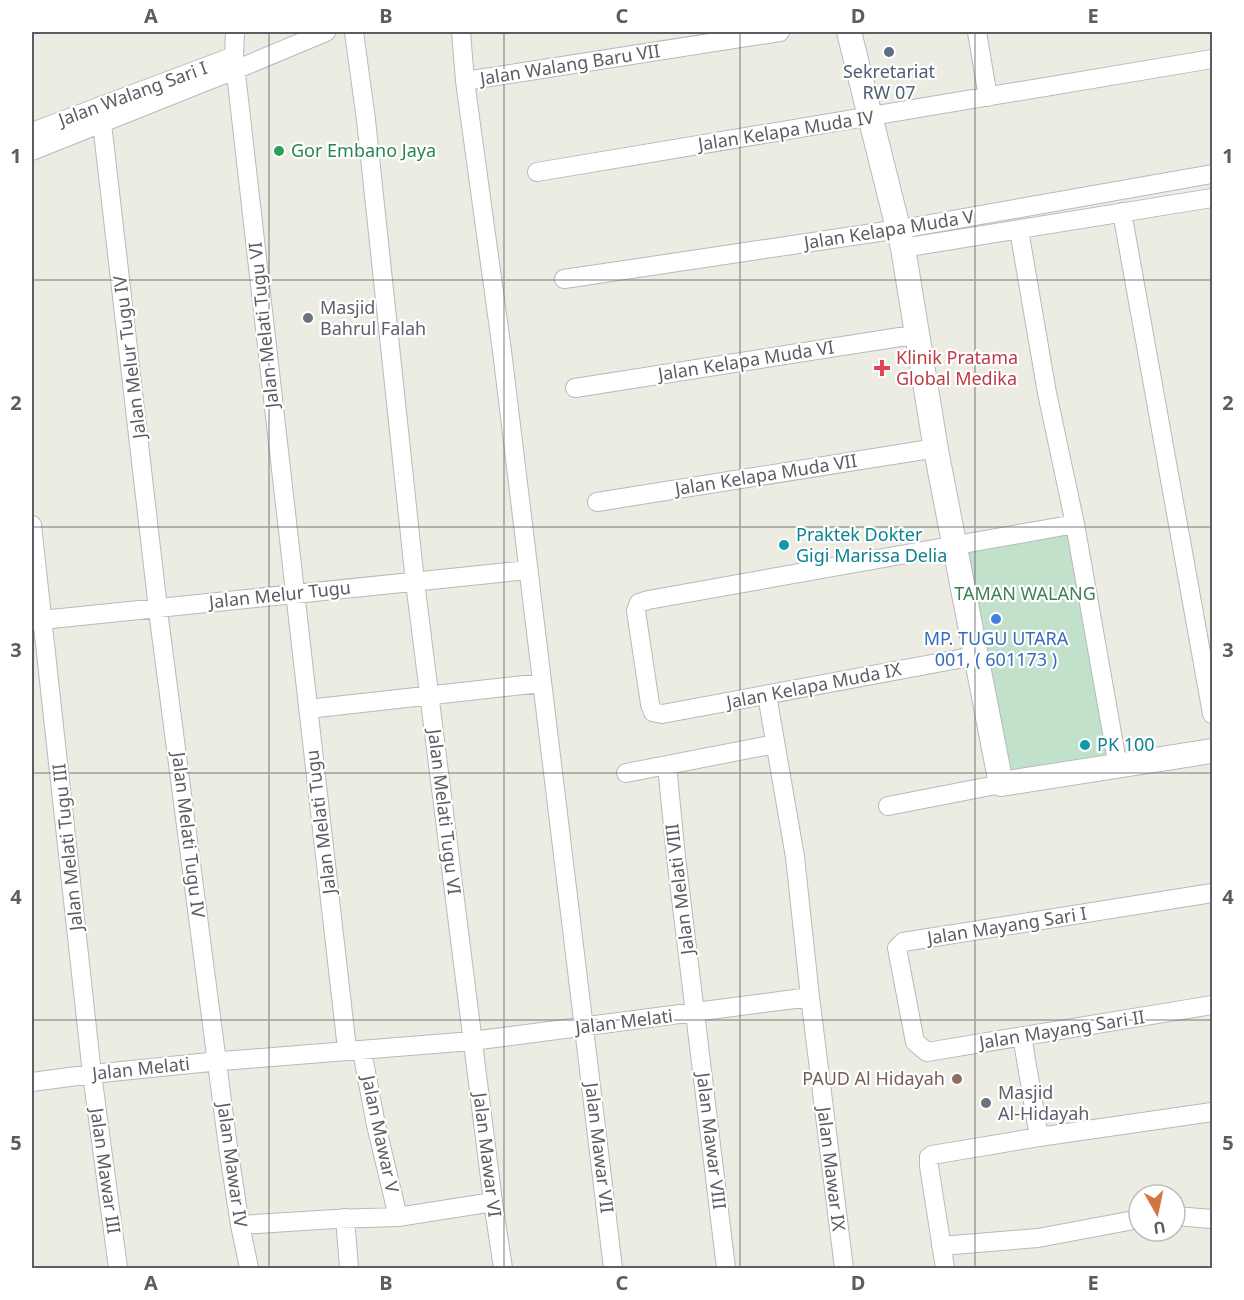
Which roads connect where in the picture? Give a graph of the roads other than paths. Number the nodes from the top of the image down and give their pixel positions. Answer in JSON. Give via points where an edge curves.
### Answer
{"nodes":[{"id":1,"x":235,"y":32,"type":"edge"},
{"id":2,"x":326,"y":32,"type":"edge"},
{"id":3,"x":354,"y":32,"type":"edge"},
{"id":4,"x":461,"y":32,"type":"edge"},
{"id":5,"x":780,"y":32,"type":"edge"},
{"id":6,"x":849,"y":32,"type":"edge"},
{"id":7,"x":977,"y":32,"type":"edge"},
{"id":8,"x":1212,"y":59,"type":"edge"},
{"id":9,"x":234,"y":63,"type":"junction"},
{"id":10,"x":465,"y":81,"type":"junction"},
{"id":11,"x":988,"y":98,"type":"junction"},
{"id":12,"x":101,"y":115,"type":"junction"},
{"id":13,"x":870,"y":118,"type":"junction"},
{"id":14,"x":32,"y":132,"type":"edge"},
{"id":15,"x":32,"y":151,"type":"edge"},
{"id":16,"x":537,"y":172,"type":"dead end"},
{"id":17,"x":1212,"y":174,"type":"edge"},
{"id":18,"x":1212,"y":198,"type":"edge"},
{"id":19,"x":1122,"y":212,"type":"junction"},
{"id":20,"x":1019,"y":230,"type":"junction"},
{"id":21,"x":900,"y":239,"type":"junction"},
{"id":22,"x":564,"y":279,"type":"dead end"},
{"id":23,"x":917,"y":336,"type":"junction"},
{"id":24,"x":575,"y":388,"type":"dead end"},
{"id":25,"x":936,"y":450,"type":"junction"},
{"id":26,"x":597,"y":502,"type":"dead end"},
{"id":27,"x":1075,"y":524,"type":"junction"},
{"id":28,"x":32,"y":525,"type":"edge"},
{"id":29,"x":954,"y":545,"type":"junction"},
{"id":30,"x":528,"y":570,"type":"junction"},
{"id":31,"x":415,"y":582,"type":"junction"},
{"id":32,"x":294,"y":594,"type":"junction"},
{"id":33,"x":159,"y":608,"type":"junction"},
{"id":34,"x":36,"y":620,"type":"edge"},
{"id":35,"x":975,"y":656,"type":"junction"},
{"id":36,"x":542,"y":683,"type":"junction"},
{"id":37,"x":429,"y":695,"type":"junction"},
{"id":38,"x":767,"y":695,"type":"junction"},
{"id":39,"x":308,"y":709,"type":"junction"},
{"id":40,"x":1212,"y":714,"type":"edge"},
{"id":41,"x":776,"y":744,"type":"junction"},
{"id":42,"x":1212,"y":751,"type":"edge"},
{"id":43,"x":667,"y":765,"type":"junction"},
{"id":44,"x":1118,"y":767,"type":"junction"},
{"id":45,"x":626,"y":773,"type":"dead end"},
{"id":46,"x":1001,"y":784,"type":"junction"},
{"id":47,"x":888,"y":806,"type":"dead end"},
{"id":48,"x":1212,"y":893,"type":"edge"},
{"id":49,"x":810,"y":997,"type":"junction"},
{"id":50,"x":1212,"y":1005,"type":"edge"},
{"id":51,"x":695,"y":1013,"type":"junction"},
{"id":52,"x":584,"y":1027,"type":"junction"},
{"id":53,"x":1022,"y":1036,"type":"junction"},
{"id":54,"x":472,"y":1041,"type":"junction"},
{"id":55,"x":915,"y":1042,"type":"joint"},
{"id":56,"x":355,"y":1050,"type":"junction"},
{"id":57,"x":219,"y":1061,"type":"junction"},
{"id":58,"x":92,"y":1074,"type":"junction"},
{"id":59,"x":32,"y":1082,"type":"edge"},
{"id":60,"x":1212,"y":1112,"type":"edge"},
{"id":61,"x":1039,"y":1137,"type":"junction"},
{"id":62,"x":493,"y":1202,"type":"junction"},
{"id":63,"x":398,"y":1217,"type":"junction"},
{"id":64,"x":1187,"y":1217,"type":"edge"},
{"id":65,"x":345,"y":1218,"type":"junction"},
{"id":66,"x":1212,"y":1219,"type":"edge"},
{"id":67,"x":1127,"y":1222,"type":"edge"},
{"id":68,"x":240,"y":1225,"type":"junction"},
{"id":69,"x":941,"y":1246,"type":"junction"},
{"id":70,"x":118,"y":1269,"type":"edge"},
{"id":71,"x":249,"y":1269,"type":"edge"},
{"id":72,"x":349,"y":1269,"type":"edge"},
{"id":73,"x":503,"y":1269,"type":"edge"},
{"id":74,"x":614,"y":1269,"type":"edge"},
{"id":75,"x":726,"y":1269,"type":"edge"},
{"id":76,"x":844,"y":1269,"type":"edge"},
{"id":77,"x":945,"y":1269,"type":"edge"}],
"edges":[{"from":1,"to":9,"type":"street","name":"Jalan Melati Tugu VI"},
{"from":2,"to":9,"type":"street","name":"Jalan Walang Sari I"},
{"from":3,"to":31,"type":"street","name":"Jalan Melati Tugu VI"},
{"from":4,"to":10,"type":"street","name":"Jalan Mawar VII"},
{"from":5,"to":10,"type":"street","name":"Jalan Walang Baru VII"},
{"from":6,"to":13,"type":"street"},
{"from":7,"to":11,"type":"street"},
{"from":8,"to":11,"type":"street","name":"Jalan Kelapa Muda IV"},
{"from":9,"to":12,"type":"street","name":"Jalan Walang Sari I"},
{"from":9,"to":32,"type":"street","name":"Jalan Melati Tugu VI"},
{"from":10,"to":30,"type":"street","name":"Jalan Mawar VII"},
{"from":11,"to":13,"type":"street","name":"Jalan Kelapa Muda IV"},
{"from":12,"to":14,"type":"street","name":"Jalan Walang Sari I"},
{"from":12,"to":15,"type":"street"},
{"from":12,"to":33,"type":"street","name":"Jalan Melur Tugu IV"},
{"from":13,"to":16,"type":"street","name":"Jalan Kelapa Muda IV"},
{"from":13,"to":21,"type":"street"},
{"from":17,"to":21,"type":"street","name":"Jalan Kelapa Muda V"},
{"from":18,"to":19,"type":"street"},
{"from":19,"to":20,"type":"street"},
{"from":19,"to":40,"type":"street"},
{"from":20,"to":21,"type":"street"},
{"from":20,"to":27,"type":"street"},
{"from":21,"to":22,"type":"street","name":"Jalan Kelapa Muda V"},
{"from":21,"to":23,"type":"street"},
{"from":23,"to":24,"type":"street","name":"Jalan Kelapa Muda VI"},
{"from":23,"to":25,"type":"street"},
{"from":25,"to":26,"type":"street","name":"Jalan Kelapa Muda VII"},
{"from":25,"to":29,"type":"street"},
{"from":27,"to":29,"type":"street"},
{"from":27,"to":44,"type":"street"},
{"from":28,"to":34,"type":"street","name":"Jalan Melati Tugu III"},
{"from":29,"to":35,"type":"street"},
{"from":29,"to":38,"type":"street","name":"Jalan Kelapa Muda IX","via":[[639,603],[636,610],[653,712],[662,714]]},
{"from":30,"to":31,"type":"street","name":"Jalan Melur Tugu"},
{"from":30,"to":36,"type":"street","name":"Jalan Mawar VII"},
{"from":31,"to":32,"type":"street","name":"Jalan Melur Tugu"},
{"from":31,"to":37,"type":"street","name":"Jalan Melati Tugu VI"},
{"from":32,"to":33,"type":"street","name":"Jalan Melur Tugu"},
{"from":32,"to":39,"type":"street","name":"Jalan Melati Tugu"},
{"from":33,"to":34,"type":"street","name":"Jalan Melur Tugu"},
{"from":33,"to":57,"type":"street","name":"Jalan Melati Tugu IV"},
{"from":34,"to":58,"type":"street","name":"Jalan Melati Tugu III","via":[[45,642]]},
{"from":35,"to":38,"type":"street","name":"Jalan Kelapa Muda IX"},
{"from":35,"to":46,"type":"street"},
{"from":36,"to":37,"type":"street"},
{"from":36,"to":52,"type":"street","name":"Jalan Mawar VII"},
{"from":37,"to":39,"type":"street"},
{"from":37,"to":54,"type":"street","name":"Jalan Melati Tugu VI"},
{"from":38,"to":41,"type":"street"},
{"from":39,"to":56,"type":"street","name":"Jalan Melati Tugu"},
{"from":41,"to":43,"type":"street"},
{"from":41,"to":49,"type":"street","via":[[795,857]]},
{"from":42,"to":44,"type":"street"},
{"from":43,"to":45,"type":"street"},
{"from":43,"to":51,"type":"street","name":"Jalan Melati VIII"},
{"from":44,"to":46,"type":"street"},
{"from":46,"to":47,"type":"street"},
{"from":48,"to":55,"type":"street","name":"Jalan Mayang Sari I","via":[[903,942],[897,948]]},
{"from":49,"to":51,"type":"street","name":"Jalan Melati"},
{"from":49,"to":76,"type":"street","name":"Jalan Mawar IX"},
{"from":50,"to":53,"type":"street","name":"Jalan Mayang Sari II"},
{"from":51,"to":52,"type":"street","name":"Jalan Melati"},
{"from":51,"to":75,"type":"street","name":"Jalan Mawar VIII"},
{"from":52,"to":54,"type":"street","name":"Jalan Melati"},
{"from":52,"to":74,"type":"street","name":"Jalan Mawar VII"},
{"from":53,"to":55,"type":"street","name":"Jalan Mayang Sari II","via":[[927,1052]]},
{"from":53,"to":61,"type":"street"},
{"from":54,"to":56,"type":"street","name":"Jalan Melati"},
{"from":54,"to":62,"type":"street","name":"Jalan Mawar VI"},
{"from":56,"to":57,"type":"street","name":"Jalan Melati"},
{"from":56,"to":63,"type":"street","name":"Jalan Mawar V"},
{"from":57,"to":58,"type":"street","name":"Jalan Melati"},
{"from":57,"to":68,"type":"street","name":"Jalan Mawar IV"},
{"from":58,"to":59,"type":"street","name":"Jalan Melati"},
{"from":58,"to":70,"type":"street","name":"Jalan Mawar III"},
{"from":60,"to":61,"type":"street"},
{"from":61,"to":69,"type":"street","via":[[929,1157]]},
{"from":62,"to":63,"type":"street","name":"Jalan Mawar V"},
{"from":62,"to":73,"type":"street","name":"Jalan Mawar VI"},
{"from":63,"to":65,"type":"street","name":"Jalan Mawar V"},
{"from":64,"to":66,"type":"street"},
{"from":65,"to":68,"type":"street","name":"Jalan Mawar V"},
{"from":65,"to":72,"type":"street"},
{"from":67,"to":69,"type":"street","via":[[1038,1238]]},
{"from":68,"to":71,"type":"street","name":"Jalan Mawar IV"},
{"from":69,"to":77,"type":"street"}]}
